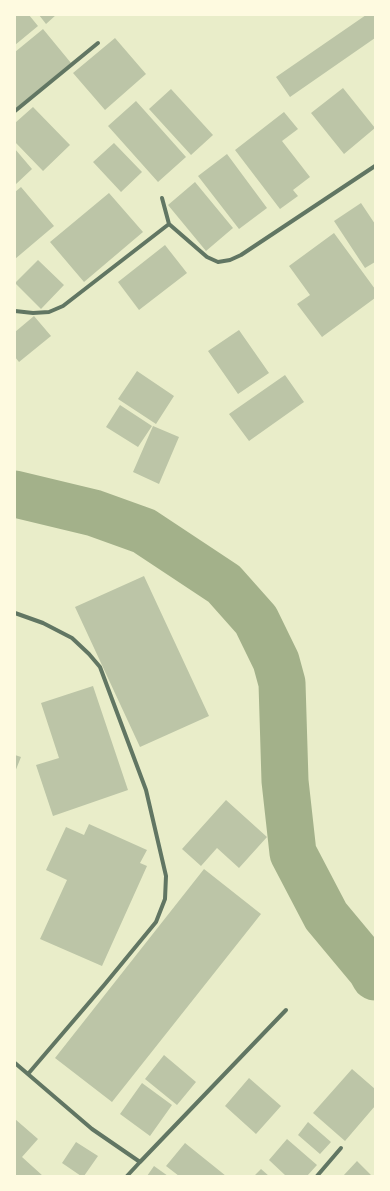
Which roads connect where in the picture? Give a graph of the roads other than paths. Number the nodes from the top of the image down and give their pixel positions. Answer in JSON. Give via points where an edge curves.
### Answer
{"nodes":[{"id":1,"x":98,"y":43,"type":"dead end"},
{"id":2,"x":15,"y":111,"type":"edge"},
{"id":3,"x":375,"y":166,"type":"edge"},
{"id":4,"x":162,"y":198,"type":"dead end"},
{"id":5,"x":169,"y":224,"type":"junction"},
{"id":6,"x":15,"y":311,"type":"edge"},
{"id":7,"x":15,"y":613,"type":"edge"},
{"id":8,"x":286,"y":1010,"type":"dead end"},
{"id":9,"x":15,"y":1063,"type":"edge"},
{"id":10,"x":28,"y":1074,"type":"junction"},
{"id":11,"x":341,"y":1148,"type":"dead end"},
{"id":12,"x":140,"y":1162,"type":"junction"},
{"id":13,"x":127,"y":1176,"type":"edge"},
{"id":14,"x":317,"y":1176,"type":"edge"}],
"edges":[{"from":1,"to":2,"type":"street"},
{"from":3,"to":5,"type":"street","via":[[230,260],[218,262],[207,257]]},
{"from":4,"to":5,"type":"street"},
{"from":5,"to":6,"type":"street","via":[[63,306],[48,312]]},
{"from":7,"to":10,"type":"street","via":[[44,623],[72,638],[100,667],[146,790],[166,876],[165,899],[156,922]]},
{"from":8,"to":12,"type":"street"},
{"from":9,"to":10,"type":"street"},
{"from":10,"to":12,"type":"street","via":[[92,1129]]},
{"from":11,"to":14,"type":"street"},
{"from":12,"to":13,"type":"street"}]}
